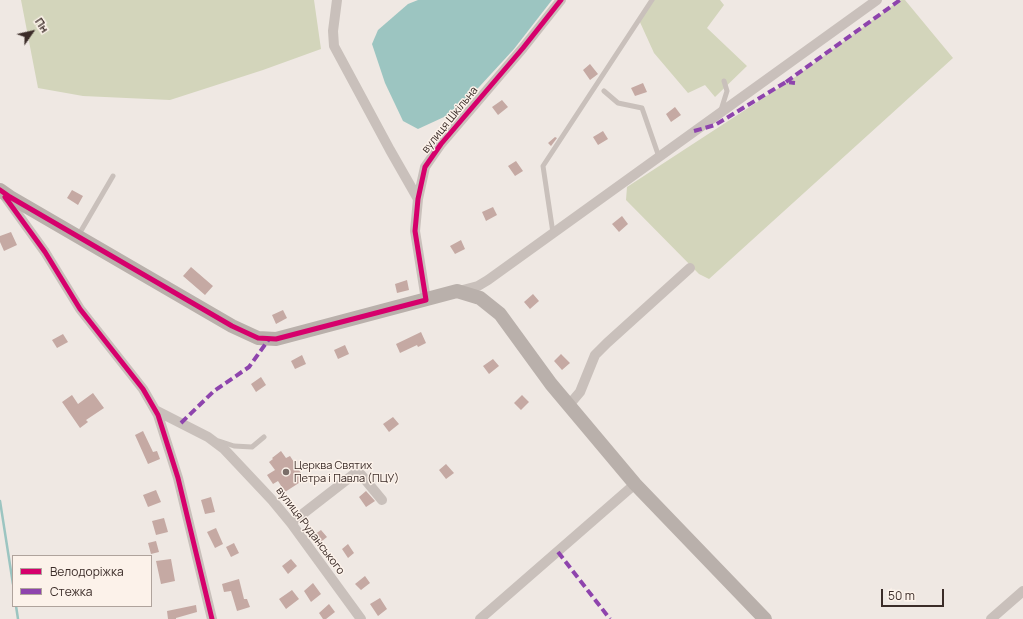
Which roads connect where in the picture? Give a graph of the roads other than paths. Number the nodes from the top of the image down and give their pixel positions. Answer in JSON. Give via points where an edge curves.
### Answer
{"nodes":[{"id":1,"x":337,"y":0,"type":"edge"},
{"id":2,"x":561,"y":0,"type":"edge"},
{"id":3,"x":652,"y":0,"type":"edge"},
{"id":4,"x":877,"y":0,"type":"edge"},
{"id":5,"x":724,"y":81,"type":"dead end"},
{"id":6,"x":604,"y":91,"type":"dead end"},
{"id":7,"x":720,"y":112,"type":"junction"},
{"id":8,"x":659,"y":157,"type":"junction"},
{"id":9,"x":113,"y":176,"type":"dead end"},
{"id":10,"x":0,"y":190,"type":"edge"},
{"id":11,"x":418,"y":199,"type":"junction"},
{"id":12,"x":553,"y":233,"type":"junction"},
{"id":13,"x":78,"y":237,"type":"junction"},
{"id":14,"x":690,"y":268,"type":"dead end"},
{"id":15,"x":457,"y":292,"type":"junction"},
{"id":16,"x":426,"y":300,"type":"junction"},
{"id":17,"x":569,"y":405,"type":"junction"},
{"id":18,"x":155,"y":410,"type":"junction"},
{"id":19,"x":208,"y":437,"type":"junction"},
{"id":20,"x":264,"y":437,"type":"dead end"},
{"id":21,"x":635,"y":484,"type":"junction"},
{"id":22,"x":382,"y":500,"type":"dead end"},
{"id":23,"x":291,"y":523,"type":"junction"},
{"id":24,"x":1023,"y":591,"type":"edge"},
{"id":25,"x":212,"y":619,"type":"edge"},
{"id":26,"x":361,"y":619,"type":"edge"},
{"id":27,"x":480,"y":619,"type":"edge"},
{"id":28,"x":765,"y":619,"type":"edge"},
{"id":29,"x":991,"y":619,"type":"edge"}],
"edges":[{"from":1,"to":11,"type":"street","via":[[334,46]]},
{"from":2,"to":11,"type":"street","name":"вулиця Шкільна","via":[[524,48],[441,144],[425,167]]},
{"from":3,"to":12,"type":"lane","via":[[543,166]]},
{"from":4,"to":7,"type":"street"},
{"from":5,"to":7,"type":"lane","via":[[727,92]]},
{"from":6,"to":8,"type":"lane","via":[[618,103],[642,108]]},
{"from":7,"to":8,"type":"street"},
{"from":8,"to":12,"type":"street"},
{"from":9,"to":13,"type":"lane"},
{"from":10,"to":13,"type":"street"},
{"from":10,"to":18,"type":"street","via":[[45,252],[80,309],[138,382]]},
{"from":11,"to":16,"type":"street","name":"вулиця Шкільна","via":[[415,231]]},
{"from":12,"to":15,"type":"street","via":[[478,286]]},
{"from":13,"to":16,"type":"street","via":[[232,326],[258,338],[276,339]]},
{"from":14,"to":17,"type":"street","via":[[595,356],[580,392]]},
{"from":15,"to":16,"type":"street"},
{"from":15,"to":17,"type":"street","via":[[480,298],[500,314]]},
{"from":17,"to":21,"type":"street"},
{"from":18,"to":19,"type":"street","name":"вулиця Руданського"},
{"from":18,"to":25,"type":"street","via":[[178,478]]},
{"from":19,"to":20,"type":"lane","via":[[234,446],[246,447],[252,447]]},
{"from":19,"to":23,"type":"street","name":"вулиця Руданського","via":[[224,449]]},
{"from":21,"to":27,"type":"street"},
{"from":21,"to":28,"type":"street"},
{"from":22,"to":23,"type":"street","via":[[358,471]]},
{"from":23,"to":26,"type":"street","name":"вулиця Руданського"},
{"from":24,"to":29,"type":"street"}]}
